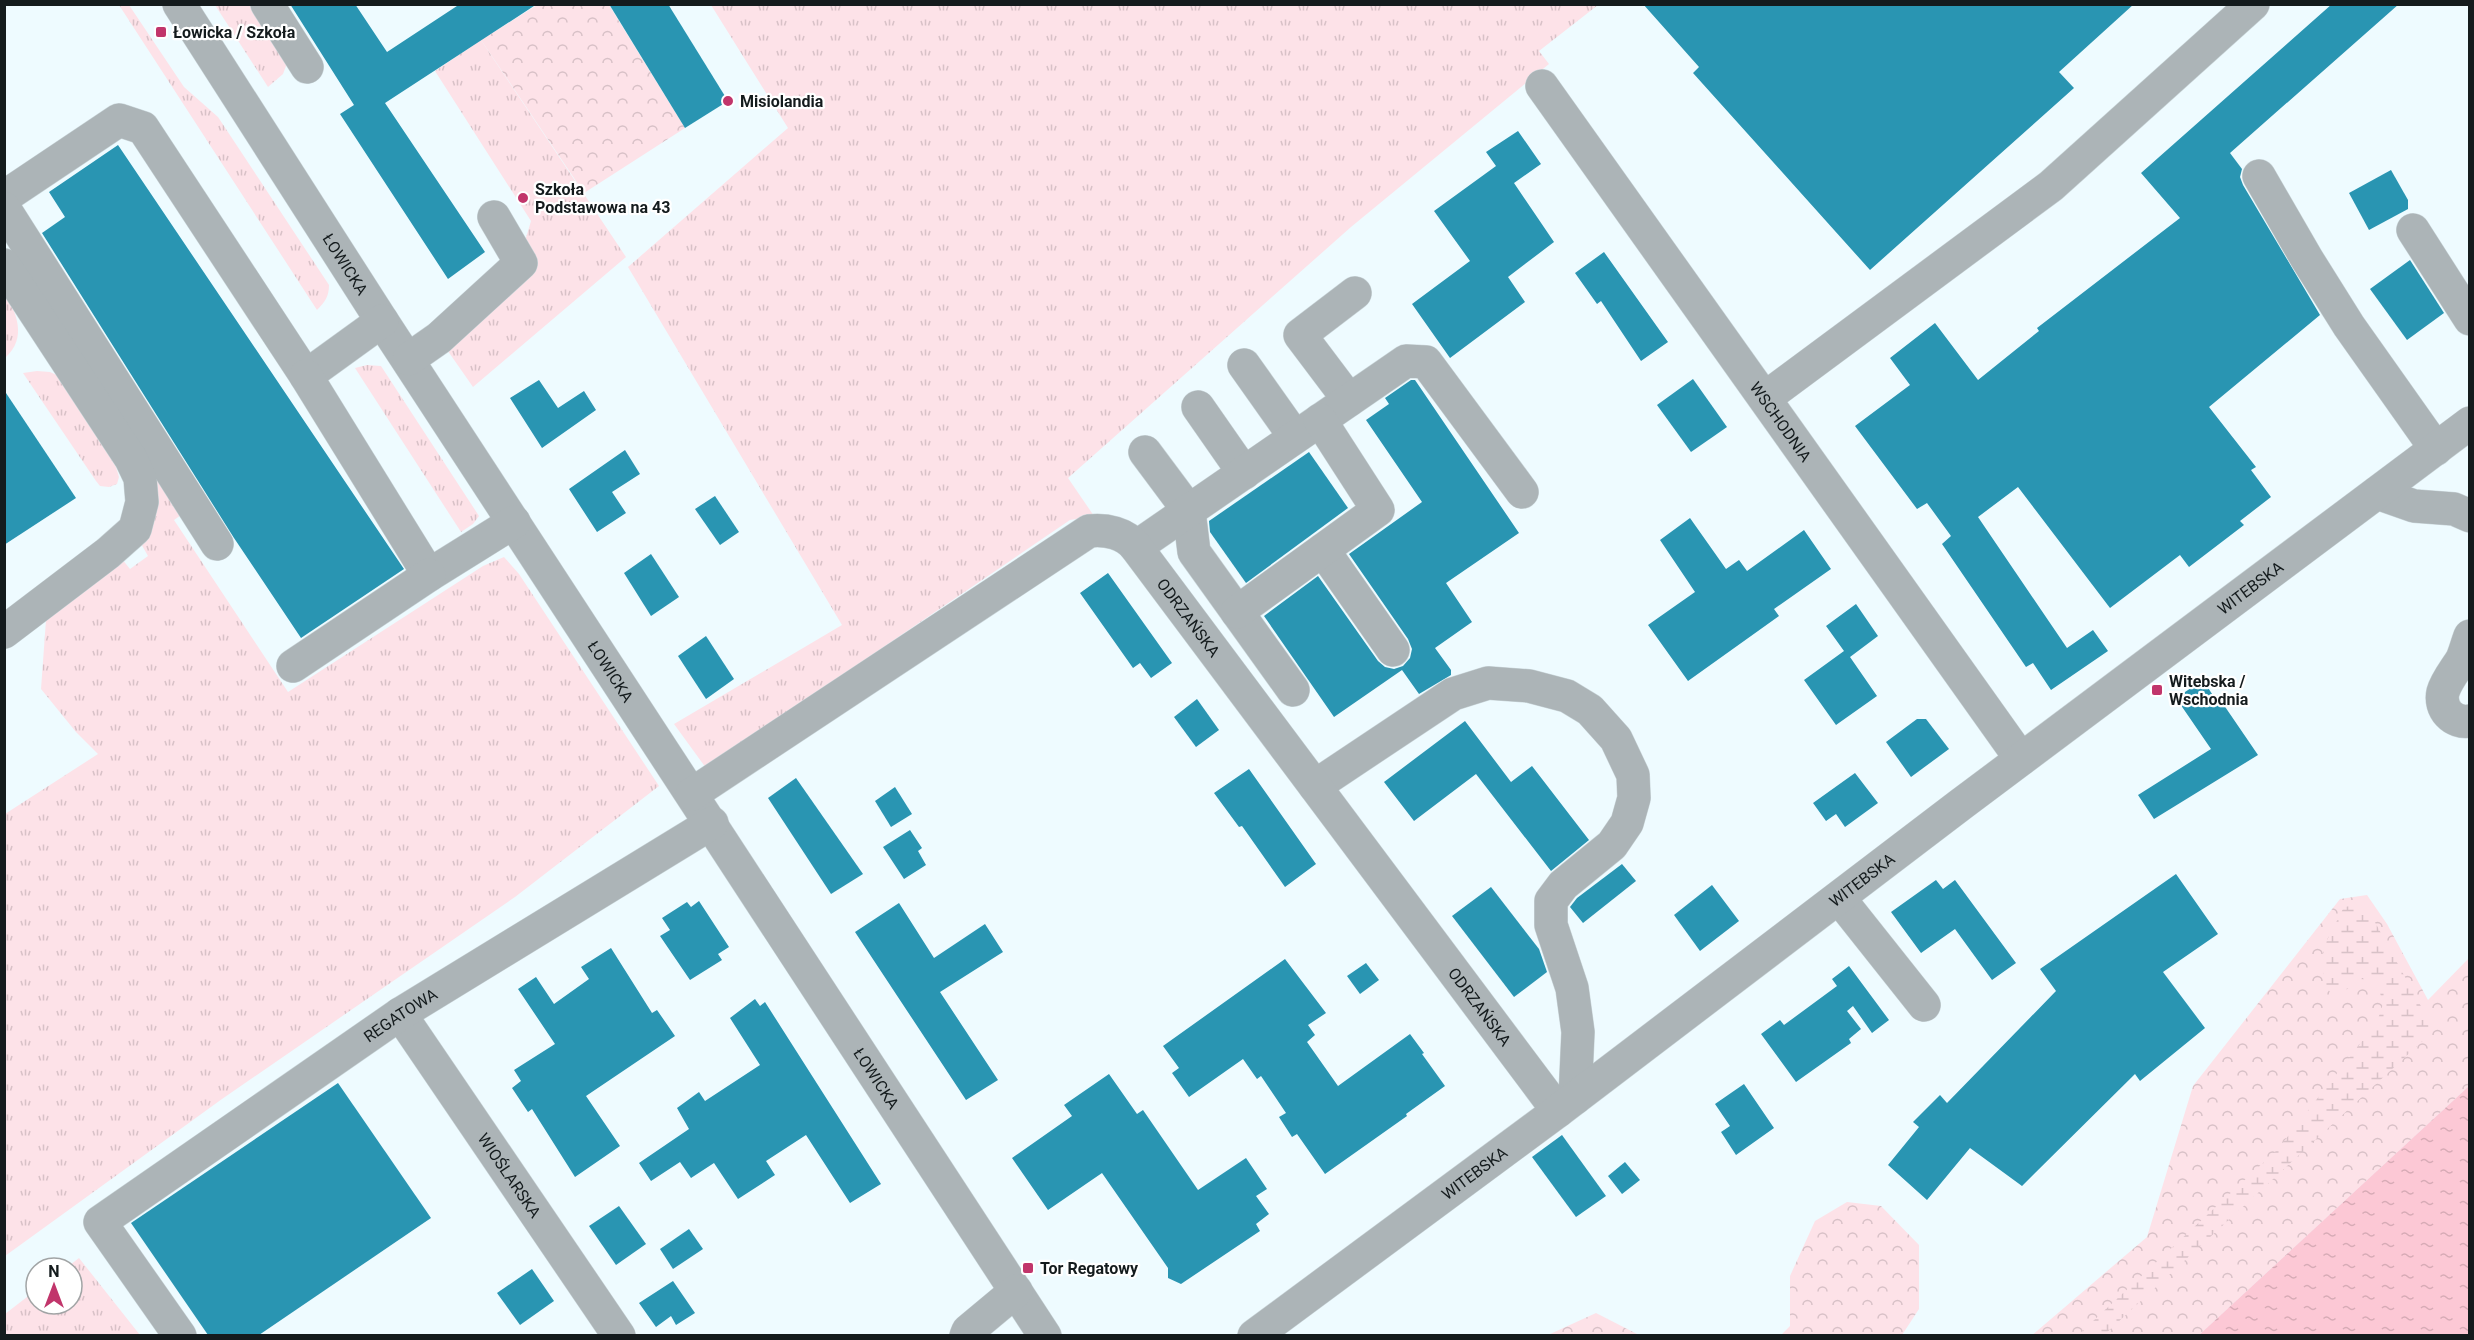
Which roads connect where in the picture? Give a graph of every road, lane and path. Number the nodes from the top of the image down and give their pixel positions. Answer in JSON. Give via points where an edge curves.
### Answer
{"nodes":[{"id":1,"x":179,"y":4,"type":"edge"},
{"id":2,"x":267,"y":4,"type":"edge"},
{"id":3,"x":2253,"y":4,"type":"edge"},
{"id":4,"x":307,"y":67,"type":"dead end"},
{"id":5,"x":1542,"y":86,"type":"dead end"},
{"id":6,"x":2259,"y":176,"type":"dead end"},
{"id":7,"x":4,"y":197,"type":"edge"},
{"id":8,"x":4,"y":208,"type":"edge"},
{"id":9,"x":494,"y":217,"type":"dead end"},
{"id":10,"x":2413,"y":230,"type":"dead end"},
{"id":11,"x":4,"y":265,"type":"edge"},
{"id":12,"x":1355,"y":293,"type":"dead end"},
{"id":13,"x":2469,"y":319,"type":"edge"},
{"id":14,"x":382,"y":321,"type":"junction"},
{"id":15,"x":409,"y":359,"type":"junction"},
{"id":16,"x":1244,"y":364,"type":"dead end"},
{"id":17,"x":306,"y":376,"type":"junction"},
{"id":18,"x":1765,"y":398,"type":"junction"},
{"id":19,"x":1349,"y":400,"type":"junction"},
{"id":20,"x":1198,"y":407,"type":"dead end"},
{"id":21,"x":2469,"y":423,"type":"edge"},
{"id":22,"x":1307,"y":429,"type":"junction"},
{"id":23,"x":2436,"y":449,"type":"junction"},
{"id":24,"x":1145,"y":452,"type":"dead end"},
{"id":25,"x":1244,"y":473,"type":"junction"},
{"id":26,"x":1522,"y":492,"type":"dead end"},
{"id":27,"x":2377,"y":493,"type":"junction"},
{"id":28,"x":1189,"y":510,"type":"junction"},
{"id":29,"x":2469,"y":516,"type":"edge"},
{"id":30,"x":514,"y":522,"type":"junction"},
{"id":31,"x":217,"y":544,"type":"dead end"},
{"id":32,"x":1136,"y":547,"type":"junction"},
{"id":33,"x":1323,"y":550,"type":"junction"},
{"id":34,"x":429,"y":575,"type":"junction"},
{"id":35,"x":1237,"y":612,"type":"junction"},
{"id":36,"x":4,"y":632,"type":"edge"},
{"id":37,"x":2469,"y":636,"type":"edge"},
{"id":38,"x":1393,"y":650,"type":"dead end"},
{"id":39,"x":293,"y":666,"type":"dead end"},
{"id":40,"x":1293,"y":690,"type":"dead end"},
{"id":41,"x":2469,"y":721,"type":"edge"},
{"id":42,"x":2021,"y":759,"type":"junction"},
{"id":43,"x":1315,"y":786,"type":"junction"},
{"id":44,"x":692,"y":794,"type":"junction"},
{"id":45,"x":712,"y":824,"type":"junction"},
{"id":46,"x":1839,"y":898,"type":"junction"},
{"id":47,"x":1924,"y":1005,"type":"dead end"},
{"id":48,"x":400,"y":1014,"type":"junction"},
{"id":49,"x":1566,"y":1105,"type":"junction"},
{"id":50,"x":1016,"y":1291,"type":"junction"},
{"id":51,"x":180,"y":1335,"type":"edge"},
{"id":52,"x":619,"y":1335,"type":"edge"},
{"id":53,"x":966,"y":1335,"type":"edge"},
{"id":54,"x":1045,"y":1335,"type":"edge"},
{"id":55,"x":1254,"y":1335,"type":"edge"}],
"edges":[{"from":1,"to":14,"type":"street","name":"ŁOWICKA"},
{"from":2,"to":4,"type":"street"},
{"from":3,"to":18,"type":"street","via":[[2050,186]]},
{"from":5,"to":18,"type":"street","name":"WSCHODNIA"},
{"from":6,"to":23,"type":"street","via":[[2349,326]]},
{"from":7,"to":17,"type":"street","via":[[119,120],[143,128]]},
{"from":8,"to":31,"type":"street"},
{"from":9,"to":15,"type":"street","via":[[521,263],[439,338]]},
{"from":10,"to":13,"type":"street"},
{"from":11,"to":36,"type":"street","via":[[131,459],[140,478],[142,502],[135,529]]},
{"from":12,"to":19,"type":"street","via":[[1300,335]]},
{"from":14,"to":15,"type":"street","name":"ŁOWICKA"},
{"from":14,"to":17,"type":"street"},
{"from":15,"to":30,"type":"street","name":"ŁOWICKA"},
{"from":16,"to":22,"type":"street"},
{"from":17,"to":34,"type":"street"},
{"from":18,"to":42,"type":"street","name":"WSCHODNIA"},
{"from":19,"to":22,"type":"street"},
{"from":19,"to":26,"type":"street","via":[[1406,361],[1426,362]]},
{"from":20,"to":25,"type":"street"},
{"from":21,"to":23,"type":"street","name":"WITEBSKA"},
{"from":22,"to":25,"type":"street"},
{"from":22,"to":33,"type":"street","via":[[1378,510]]},
{"from":23,"to":27,"type":"street","name":"WITEBSKA"},
{"from":24,"to":28,"type":"street"},
{"from":25,"to":28,"type":"street"},
{"from":27,"to":29,"type":"street","via":[[2414,506],[2454,509]]},
{"from":27,"to":42,"type":"street","name":"WITEBSKA"},
{"from":28,"to":32,"type":"street"},
{"from":28,"to":35,"type":"street","via":[[1194,552]]},
{"from":30,"to":34,"type":"street"},
{"from":30,"to":44,"type":"street","name":"ŁOWICKA"},
{"from":32,"to":43,"type":"street","name":"ODRZAŃSKA"},
{"from":32,"to":44,"type":"street","name":"ODRZAŃSKA","via":[[1123,536],[1103,530],[1089,531]]},
{"from":33,"to":35,"type":"street"},
{"from":33,"to":38,"type":"street"},
{"from":34,"to":39,"type":"street"},
{"from":35,"to":40,"type":"street"},
{"from":37,"to":41,"type":"street","via":[[2464,655],[2443,692],[2448,714],[2456,721]]},
{"from":42,"to":46,"type":"street","name":"WITEBSKA"},
{"from":43,"to":49,"type":"street","name":"ODRZAŃSKA"},
{"from":43,"to":49,"type":"street","via":[[1453,694],[1488,683],[1529,686],[1567,696],[1590,710],[1616,739],[1633,775],[1634,798],[1627,824],[1612,845],[1563,885],[1551,901],[1551,925],[1572,988],[1578,1032]]},
{"from":44,"to":45,"type":"street","name":"ŁOWICKA"},
{"from":45,"to":48,"type":"street","name":"REGATOWA"},
{"from":45,"to":50,"type":"street","name":"ŁOWICKA"},
{"from":46,"to":47,"type":"street"},
{"from":46,"to":49,"type":"street","name":"WITEBSKA"},
{"from":48,"to":51,"type":"street","name":"REGATOWA","via":[[100,1222]]},
{"from":48,"to":52,"type":"street","name":"WIOŚLARSKA"},
{"from":49,"to":55,"type":"street","name":"WITEBSKA"},
{"from":50,"to":53,"type":"street"},
{"from":50,"to":54,"type":"street","name":"ŁOWICKA"}]}
